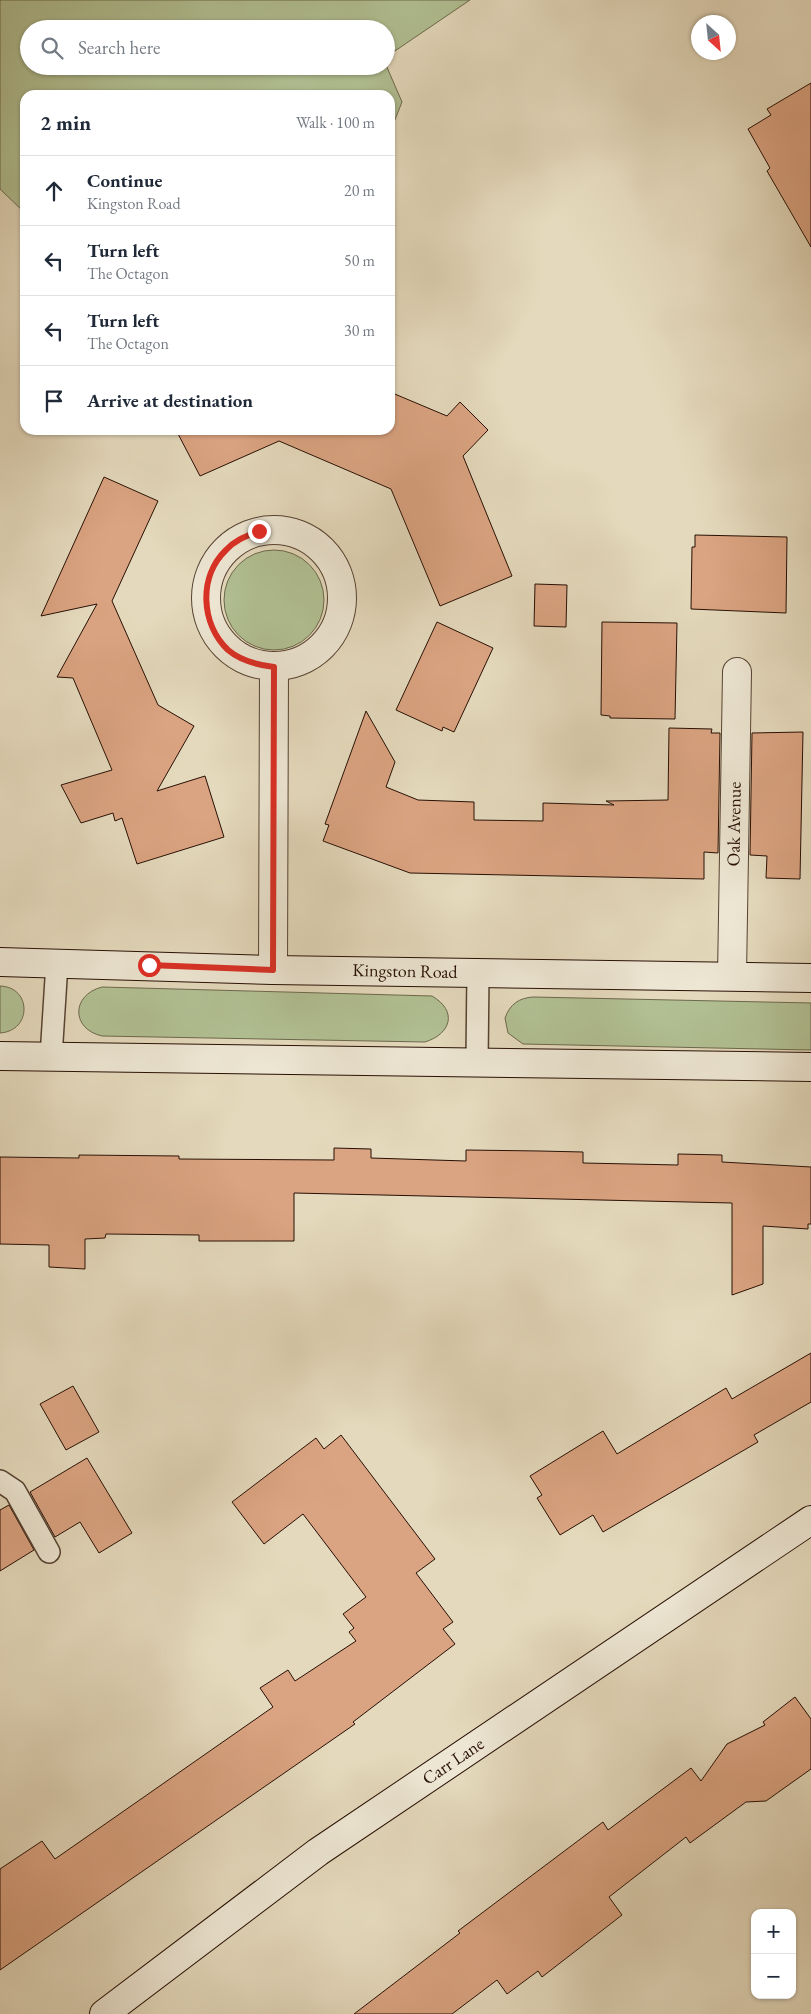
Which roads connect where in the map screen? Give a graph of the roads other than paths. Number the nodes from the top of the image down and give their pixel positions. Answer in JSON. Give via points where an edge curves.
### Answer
{"nodes":[{"id":1,"x":274,"y":667,"type":"junction"},
{"id":2,"x":737,"y":672,"type":"dead end"},
{"id":3,"x":0,"y":962,"type":"edge"},
{"id":4,"x":56,"y":963,"type":"junction"},
{"id":5,"x":273,"y":970,"type":"junction"},
{"id":6,"x":478,"y":972,"type":"junction"},
{"id":7,"x":732,"y":976,"type":"junction"},
{"id":8,"x":811,"y":978,"type":"edge"},
{"id":9,"x":0,"y":1056,"type":"edge"},
{"id":10,"x":51,"y":1057,"type":"junction"},
{"id":11,"x":477,"y":1062,"type":"junction"},
{"id":12,"x":811,"y":1067,"type":"edge"},
{"id":13,"x":0,"y":1481,"type":"edge"},
{"id":14,"x":811,"y":1520,"type":"edge"},
{"id":15,"x":50,"y":1552,"type":"dead end"},
{"id":16,"x":104,"y":2014,"type":"edge"}],
"edges":[{"from":1,"to":1,"type":"street","via":[[258,665],[229,650],[217,637],[209,621],[206,604],[207,584],[225,550],[241,538],[259,531],[279,530],[304,536],[326,552],[337,569],[342,588],[342,608],[334,632],[318,651],[298,662]]},
{"from":1,"to":5,"type":"street"},
{"from":2,"to":7,"type":"street","name":"Oak Avenue"},
{"from":3,"to":4,"type":"street","name":"Kingston Road"},
{"from":4,"to":5,"type":"street","name":"Kingston Road"},
{"from":4,"to":10,"type":"lane"},
{"from":5,"to":6,"type":"street","name":"Kingston Road"},
{"from":6,"to":7,"type":"street","name":"Kingston Road"},
{"from":6,"to":11,"type":"lane"},
{"from":7,"to":8,"type":"street","name":"Kingston Road"},
{"from":9,"to":10,"type":"street"},
{"from":10,"to":11,"type":"street"},
{"from":11,"to":12,"type":"street"},
{"from":13,"to":15,"type":"lane","via":[[14,1491]]},
{"from":14,"to":16,"type":"street","name":"Carr Lane","via":[[318,1852]]}]}
